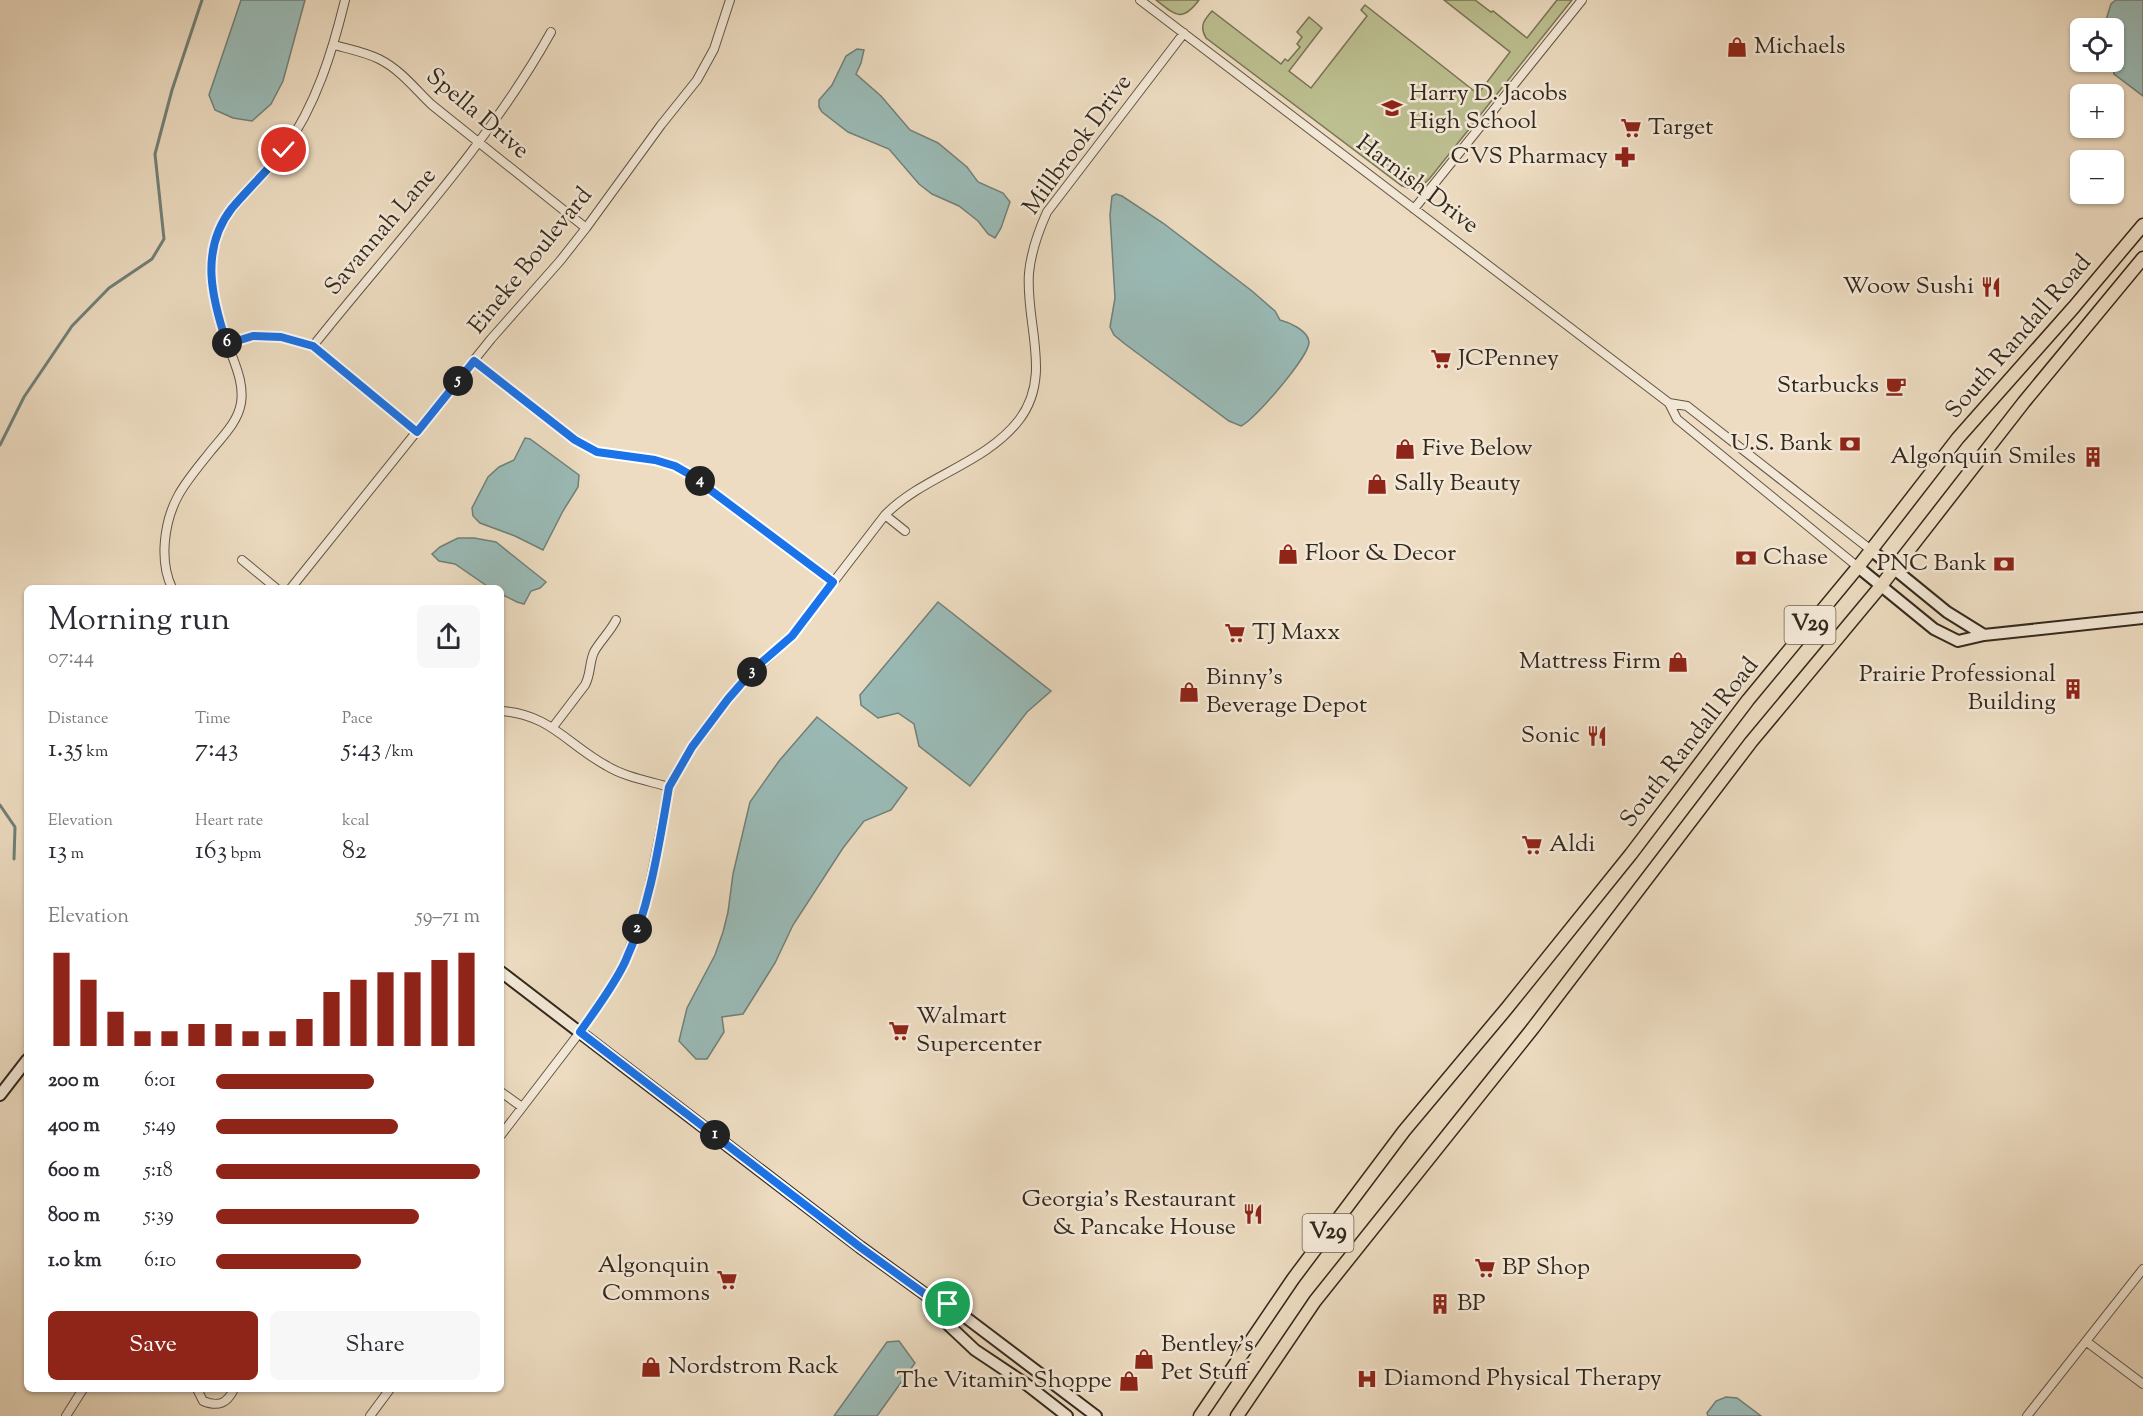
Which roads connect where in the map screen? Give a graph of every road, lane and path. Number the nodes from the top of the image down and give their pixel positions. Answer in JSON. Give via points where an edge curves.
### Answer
{"nodes":[{"id":1,"x":345,"y":0,"type":"edge"},
{"id":2,"x":730,"y":0,"type":"edge"},
{"id":3,"x":1140,"y":0,"type":"edge"},
{"id":4,"x":1582,"y":0,"type":"edge"},
{"id":5,"x":551,"y":32,"type":"dead end"},
{"id":6,"x":1184,"y":33,"type":"junction"},
{"id":7,"x":334,"y":45,"type":"junction"},
{"id":8,"x":479,"y":143,"type":"junction"},
{"id":9,"x":1414,"y":209,"type":"junction"},
{"id":10,"x":2143,"y":225,"type":"edge"},
{"id":11,"x":586,"y":228,"type":"junction"},
{"id":12,"x":2143,"y":258,"type":"edge"},
{"id":13,"x":227,"y":344,"type":"junction"},
{"id":14,"x":313,"y":346,"type":"junction"},
{"id":15,"x":474,"y":361,"type":"junction"},
{"id":16,"x":1669,"y":403,"type":"junction"},
{"id":17,"x":417,"y":432,"type":"junction"},
{"id":18,"x":885,"y":515,"type":"junction"},
{"id":19,"x":905,"y":531,"type":"dead end"},
{"id":20,"x":1871,"y":550,"type":"junction"},
{"id":21,"x":242,"y":560,"type":"dead end"},
{"id":22,"x":1858,"y":567,"type":"junction"},
{"id":23,"x":1894,"y":568,"type":"junction"},
{"id":24,"x":833,"y":582,"type":"junction"},
{"id":25,"x":171,"y":585,"type":"edge"},
{"id":26,"x":272,"y":585,"type":"edge"},
{"id":27,"x":293,"y":585,"type":"edge"},
{"id":28,"x":1880,"y":587,"type":"junction"},
{"id":29,"x":2143,"y":618,"type":"edge"},
{"id":30,"x":616,"y":620,"type":"dead end"},
{"id":31,"x":1984,"y":635,"type":"junction"},
{"id":32,"x":504,"y":711,"type":"edge"},
{"id":33,"x":553,"y":727,"type":"junction"},
{"id":34,"x":669,"y":787,"type":"junction"},
{"id":35,"x":504,"y":974,"type":"edge"},
{"id":36,"x":580,"y":1032,"type":"junction"},
{"id":37,"x":24,"y":1064,"type":"edge"},
{"id":38,"x":504,"y":1094,"type":"edge"},
{"id":39,"x":0,"y":1095,"type":"edge"},
{"id":40,"x":522,"y":1107,"type":"junction"},
{"id":41,"x":504,"y":1131,"type":"edge"},
{"id":42,"x":2143,"y":1269,"type":"edge"},
{"id":43,"x":929,"y":1297,"type":"junction"},
{"id":44,"x":2086,"y":1342,"type":"junction"},
{"id":45,"x":2143,"y":1384,"type":"edge"},
{"id":46,"x":80,"y":1392,"type":"edge"},
{"id":47,"x":198,"y":1392,"type":"edge"},
{"id":48,"x":232,"y":1392,"type":"edge"},
{"id":49,"x":388,"y":1392,"type":"edge"},
{"id":50,"x":66,"y":1416,"type":"edge"},
{"id":51,"x":370,"y":1416,"type":"edge"},
{"id":52,"x":1067,"y":1416,"type":"edge"},
{"id":53,"x":1096,"y":1416,"type":"edge"},
{"id":54,"x":1200,"y":1416,"type":"edge"},
{"id":55,"x":1237,"y":1416,"type":"edge"},
{"id":56,"x":2027,"y":1416,"type":"edge"}],
"edges":[{"from":1,"to":7,"type":"street"},
{"from":2,"to":11,"type":"street","name":"Eineke Boulevard","via":[[718,39],[701,73]]},
{"from":3,"to":6,"type":"street","name":"Harnish Drive"},
{"from":4,"to":9,"type":"street"},
{"from":5,"to":8,"type":"street","name":"Savannah Lane"},
{"from":6,"to":9,"type":"street","name":"Harnish Drive"},
{"from":6,"to":18,"type":"street","name":"Millbrook Drive","via":[[1047,212],[1039,228],[1029,273],[1036,384],[1028,406],[1001,440],[904,498]]},
{"from":7,"to":8,"type":"street","name":"Spella Drive","via":[[391,66]]},
{"from":7,"to":13,"type":"street","via":[[315,95],[284,150],[231,210],[217,237],[212,290]]},
{"from":8,"to":11,"type":"street","name":"Spella Drive"},
{"from":8,"to":14,"type":"street","name":"Savannah Lane"},
{"from":9,"to":16,"type":"street","name":"Harnish Drive"},
{"from":10,"to":20,"type":"main road","name":"South Randall Road","number":"V29","via":[[1958,438]]},
{"from":11,"to":15,"type":"street","name":"Eineke Boulevard"},
{"from":12,"to":23,"type":"main road","name":"South Randall Road","number":"V29"},
{"from":13,"to":14,"type":"street","via":[[253,336],[281,337]]},
{"from":13,"to":25,"type":"street","via":[[241,388],[241,404],[229,429],[177,496],[169,518],[165,551]]},
{"from":14,"to":17,"type":"street"},
{"from":15,"to":17,"type":"street","name":"Eineke Boulevard"},
{"from":15,"to":24,"type":"street","via":[[575,440],[597,452],[655,460],[689,474]]},
{"from":16,"to":20,"type":"street","name":"Harnish Drive","via":[[1687,406]]},
{"from":16,"to":22,"type":"street","name":"Harnish Drive","via":[[1677,420]]},
{"from":17,"to":27,"type":"street","name":"Eineke Boulevard"},
{"from":18,"to":19,"type":"street"},
{"from":18,"to":24,"type":"street","name":"Millbrook Drive"},
{"from":20,"to":22,"type":"main road","name":"South Randall Road","number":"V29"},
{"from":20,"to":23,"type":"street","name":"Harnish Drive"},
{"from":21,"to":26,"type":"street"},
{"from":22,"to":28,"type":"street","name":"Harnish Drive"},
{"from":22,"to":54,"type":"main road","name":"South Randall Road","number":"V29","via":[[1748,700],[1631,854],[1404,1131],[1293,1279]]},
{"from":23,"to":28,"type":"main road","name":"South Randall Road","number":"V29"},
{"from":23,"to":31,"type":"street","name":"Harnish Drive","via":[[1947,612]]},
{"from":24,"to":34,"type":"street","name":"Millbrook Drive","via":[[792,636],[755,668],[728,699],[692,747]]},
{"from":28,"to":31,"type":"street","name":"Harnish Drive","via":[[1947,637],[1958,641]]},
{"from":28,"to":55,"type":"main road","name":"South Randall Road","number":"V29","via":[[1751,742],[1533,1028],[1315,1301]]},
{"from":29,"to":31,"type":"street","name":"Harnish Drive"},
{"from":30,"to":33,"type":"street","via":[[594,651],[585,685]]},
{"from":32,"to":33,"type":"street"},
{"from":33,"to":34,"type":"street","via":[[610,768]]},
{"from":34,"to":36,"type":"street","name":"Millbrook Drive","via":[[639,926],[625,962]]},
{"from":35,"to":36,"type":"street"},
{"from":36,"to":40,"type":"street","name":"Millbrook Drive"},
{"from":36,"to":43,"type":"street"},
{"from":37,"to":39,"type":"street"},
{"from":38,"to":40,"type":"street"},
{"from":40,"to":41,"type":"street","name":"Millbrook Drive"},
{"from":42,"to":44,"type":"street"},
{"from":43,"to":52,"type":"street","via":[[940,1317],[975,1350]]},
{"from":43,"to":53,"type":"street","via":[[948,1304]]},
{"from":44,"to":45,"type":"street"},
{"from":44,"to":56,"type":"street"},
{"from":46,"to":50,"type":"street"},
{"from":47,"to":48,"type":"street","via":[[203,1401],[219,1405]]},
{"from":49,"to":51,"type":"street"}]}
